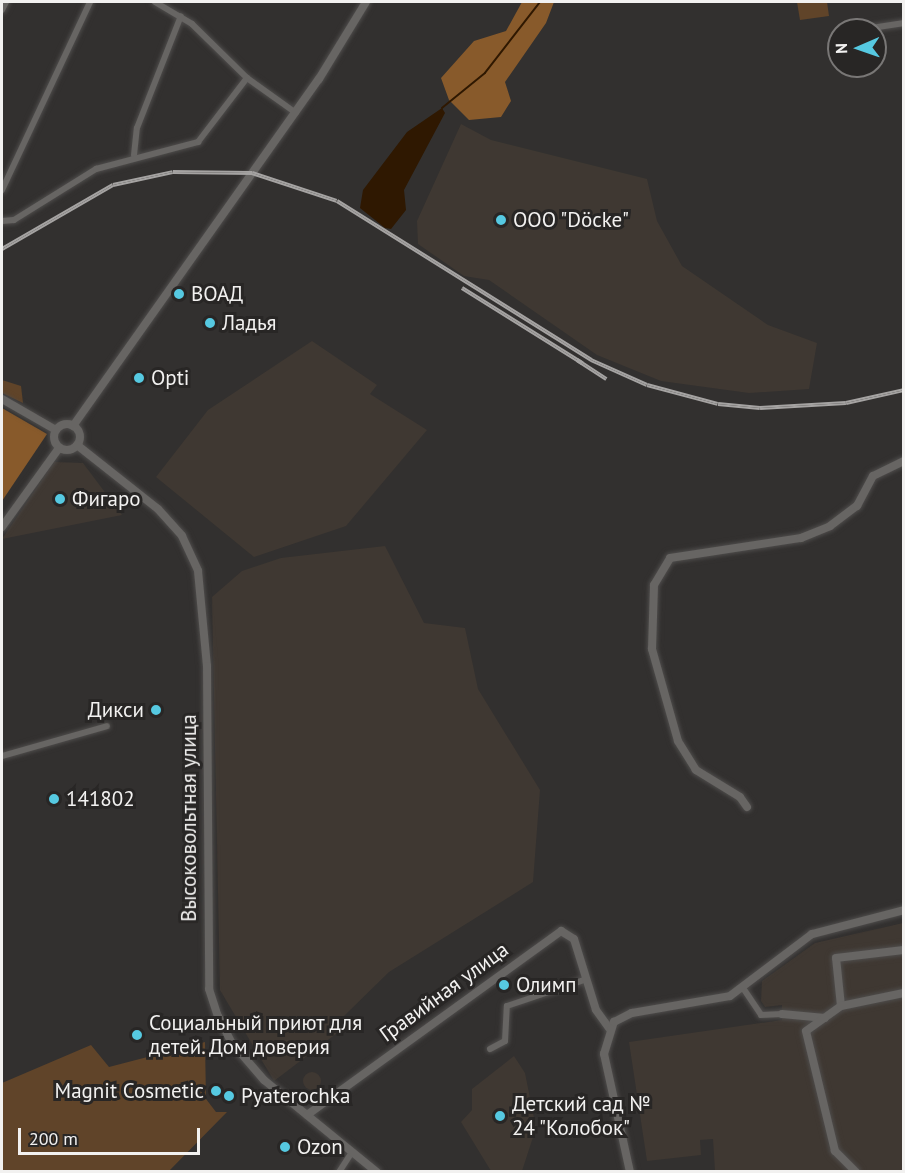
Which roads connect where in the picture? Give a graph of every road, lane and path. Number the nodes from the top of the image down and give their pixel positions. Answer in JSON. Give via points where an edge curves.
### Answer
{"nodes":[{"id":1,"x":6,"y":2,"type":"edge"},
{"id":2,"x":90,"y":2,"type":"edge"},
{"id":3,"x":155,"y":2,"type":"edge"},
{"id":4,"x":366,"y":2,"type":"edge"},
{"id":5,"x":2,"y":10,"type":"edge"},
{"id":6,"x":181,"y":16,"type":"junction"},
{"id":7,"x":903,"y":23,"type":"edge"},
{"id":8,"x":887,"y":25,"type":"edge"},
{"id":9,"x":247,"y":78,"type":"junction"},
{"id":10,"x":296,"y":113,"type":"junction"},
{"id":11,"x":134,"y":155,"type":"junction"},
{"id":12,"x":2,"y":190,"type":"edge"},
{"id":13,"x":2,"y":221,"type":"edge"},
{"id":14,"x":2,"y":399,"type":"edge"},
{"id":15,"x":73,"y":426,"type":"junction"},
{"id":16,"x":56,"y":430,"type":"junction"},
{"id":17,"x":77,"y":446,"type":"junction"},
{"id":18,"x":59,"y":448,"type":"junction"},
{"id":19,"x":903,"y":461,"type":"edge"},
{"id":20,"x":2,"y":526,"type":"edge"},
{"id":21,"x":107,"y":726,"type":"dead end"},
{"id":22,"x":2,"y":756,"type":"edge"},
{"id":23,"x":747,"y":807,"type":"dead end"},
{"id":24,"x":903,"y":910,"type":"edge"},
{"id":25,"x":903,"y":950,"type":"edge"},
{"id":26,"x":586,"y":979,"type":"junction"},
{"id":27,"x":743,"y":988,"type":"junction"},
{"id":28,"x":903,"y":995,"type":"edge"},
{"id":29,"x":841,"y":1006,"type":"junction"},
{"id":30,"x":782,"y":1014,"type":"joint"},
{"id":31,"x":825,"y":1018,"type":"junction"},
{"id":32,"x":609,"y":1028,"type":"junction"},
{"id":33,"x":490,"y":1049,"type":"dead end"},
{"id":34,"x":307,"y":1115,"type":"junction"},
{"id":35,"x":352,"y":1152,"type":"junction"},
{"id":36,"x":339,"y":1172,"type":"edge"},
{"id":37,"x":377,"y":1172,"type":"edge"},
{"id":38,"x":630,"y":1172,"type":"edge"},
{"id":39,"x":856,"y":1172,"type":"edge"}],
"edges":[{"from":1,"to":5,"type":"street"},
{"from":2,"to":12,"type":"street"},
{"from":3,"to":6,"type":"street"},
{"from":4,"to":10,"type":"street"},
{"from":6,"to":9,"type":"street"},
{"from":6,"to":11,"type":"street","via":[[137,128]]},
{"from":7,"to":8,"type":"street"},
{"from":9,"to":10,"type":"street"},
{"from":9,"to":11,"type":"street","via":[[198,142]]},
{"from":10,"to":15,"type":"street"},
{"from":11,"to":13,"type":"street","via":[[96,169],[14,220]]},
{"from":14,"to":16,"type":"street"},
{"from":15,"to":16,"type":"street"},
{"from":15,"to":17,"type":"street","via":[[79,434]]},
{"from":16,"to":18,"type":"street"},
{"from":17,"to":18,"type":"street"},
{"from":17,"to":34,"type":"street","name":"Высоковольтная улица","via":[[158,509],[182,536],[198,571],[207,666],[209,989],[232,1043],[264,1080]]},
{"from":18,"to":20,"type":"street"},
{"from":19,"to":23,"type":"street","via":[[873,476],[857,506],[830,526],[801,538],[670,558],[654,585],[651,639],[678,741],[696,770],[740,797]]},
{"from":21,"to":22,"type":"street"},
{"from":24,"to":27,"type":"street","via":[[812,934]]},
{"from":25,"to":29,"type":"street","via":[[836,958]]},
{"from":26,"to":32,"type":"street","via":[[596,1010]]},
{"from":26,"to":33,"type":"street","via":[[507,1006],[505,1041]]},
{"from":26,"to":34,"type":"street","name":"Гравийная улица","via":[[574,939],[565,931],[556,934]]},
{"from":27,"to":30,"type":"street","via":[[761,1015]]},
{"from":27,"to":32,"type":"street","via":[[715,1002],[632,1013]]},
{"from":28,"to":29,"type":"street"},
{"from":29,"to":31,"type":"street"},
{"from":30,"to":31,"type":"street"},
{"from":31,"to":39,"type":"street","via":[[806,1031],[835,1151]]},
{"from":32,"to":38,"type":"street","via":[[606,1068]]},
{"from":34,"to":35,"type":"street","name":"Высоковольтная улица"},
{"from":35,"to":36,"type":"street"},
{"from":35,"to":37,"type":"street","name":"Высоковольтная улица"}]}
